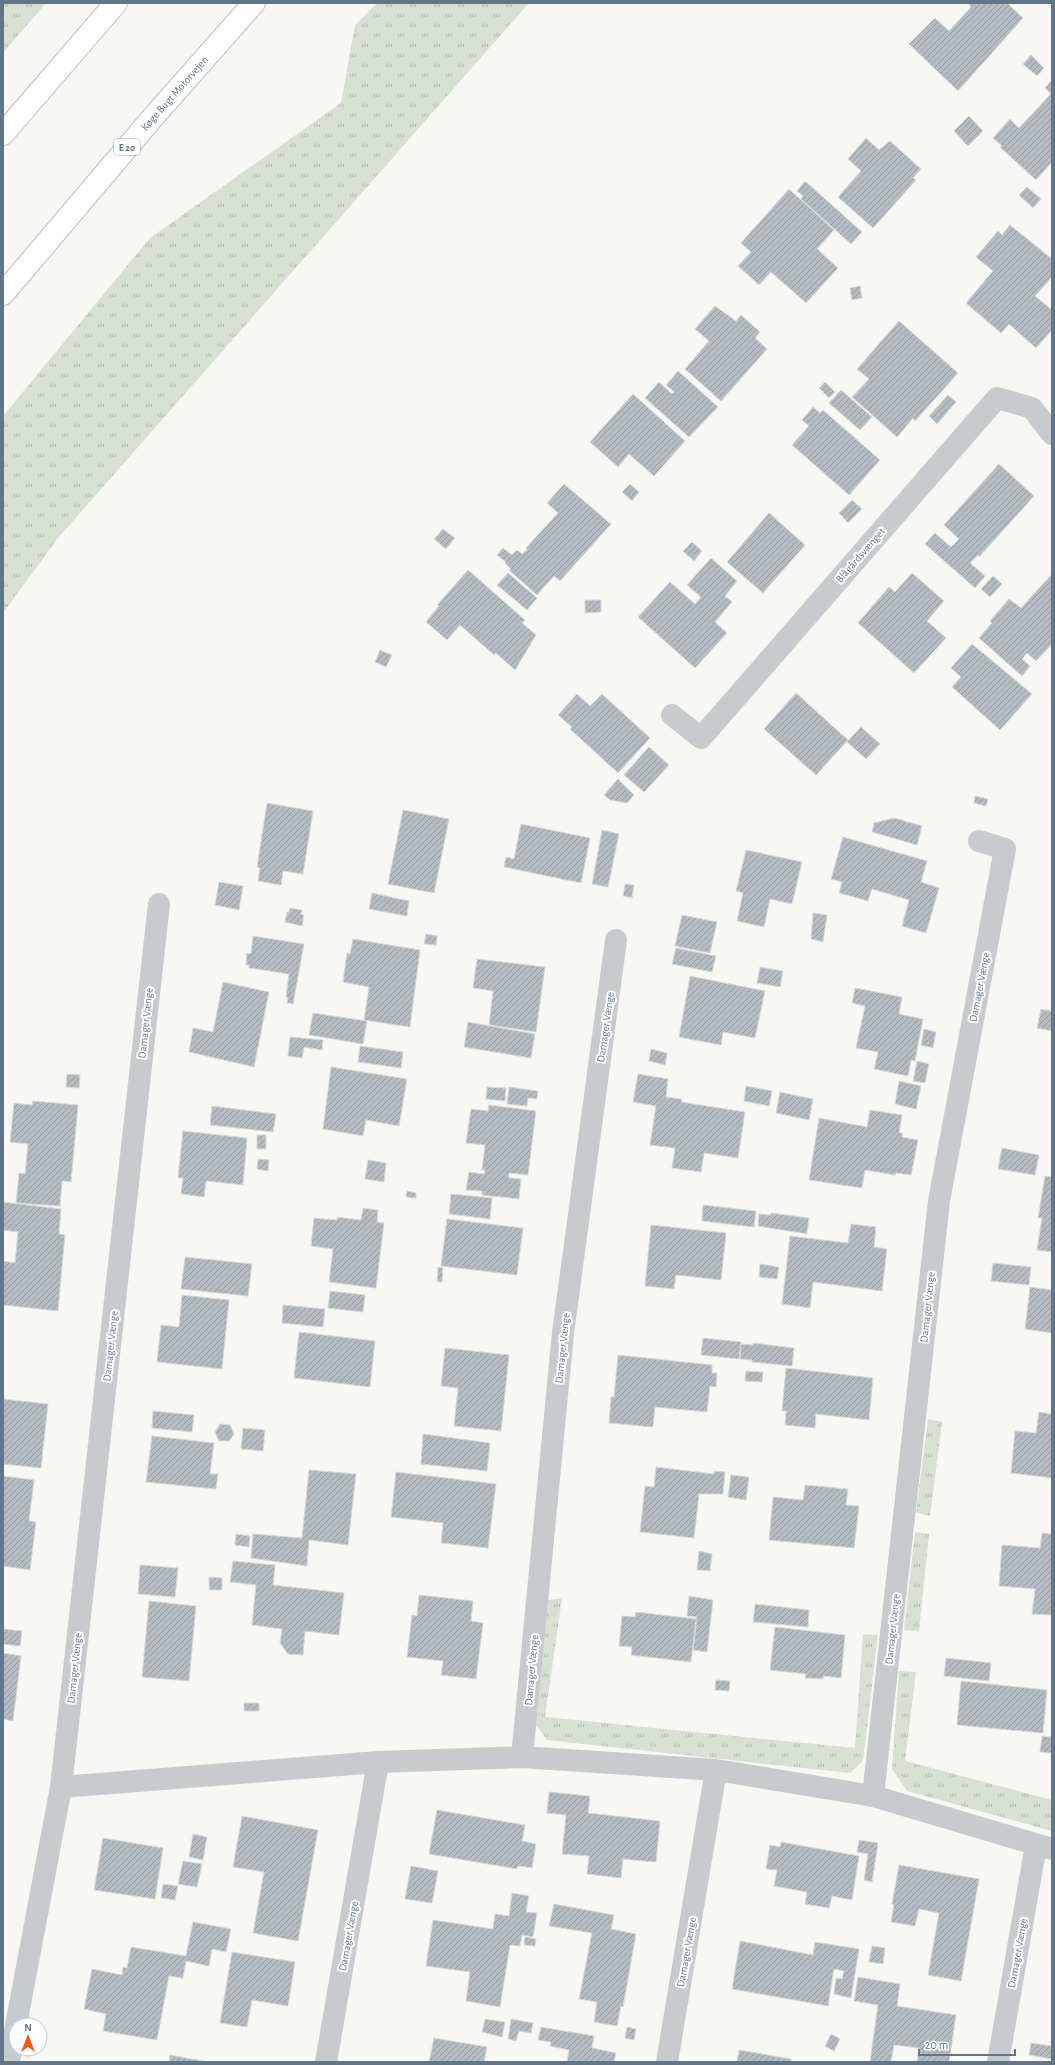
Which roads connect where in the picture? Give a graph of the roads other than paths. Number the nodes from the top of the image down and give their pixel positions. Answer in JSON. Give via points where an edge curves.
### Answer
{"nodes":[{"id":1,"x":116,"y":3,"type":"edge"},
{"id":2,"x":254,"y":3,"type":"edge"},
{"id":3,"x":3,"y":134,"type":"edge"},
{"id":4,"x":3,"y":294,"type":"edge"},
{"id":5,"x":1052,"y":434,"type":"edge"},
{"id":6,"x":672,"y":715,"type":"dead end"},
{"id":7,"x":979,"y":840,"type":"dead end"},
{"id":8,"x":159,"y":904,"type":"dead end"},
{"id":9,"x":616,"y":940,"type":"dead end"},
{"id":10,"x":522,"y":1757,"type":"junction"},
{"id":11,"x":378,"y":1762,"type":"junction"},
{"id":12,"x":716,"y":1770,"type":"junction"},
{"id":13,"x":61,"y":1787,"type":"junction"},
{"id":14,"x":873,"y":1796,"type":"junction"},
{"id":15,"x":1044,"y":1847,"type":"edge"},
{"id":16,"x":18,"y":2017,"type":"edge"},
{"id":17,"x":326,"y":2062,"type":"edge"},
{"id":18,"x":667,"y":2062,"type":"edge"},
{"id":19,"x":998,"y":2062,"type":"edge"}],
"edges":[{"from":1,"to":3,"type":"highway"},
{"from":2,"to":4,"type":"highway","name":"Køge Bugt Motorvejen","number":"E 20"},
{"from":5,"to":6,"type":"street","name":"Blågårdsvænget","via":[[1032,408],[997,398],[701,738]]},
{"from":7,"to":14,"type":"street","name":"Damager Vænge","via":[[1005,848],[939,1201]]},
{"from":8,"to":13,"type":"street","name":"Damager Vænge"},
{"from":9,"to":10,"type":"street","name":"Damager Vænge","via":[[563,1333]]},
{"from":10,"to":11,"type":"street","name":"Damager Vænge"},
{"from":10,"to":12,"type":"street","name":"Damager Vænge"},
{"from":11,"to":13,"type":"street","name":"Damager Vænge"},
{"from":11,"to":17,"type":"street","name":"Damager Vænge"},
{"from":12,"to":14,"type":"street","name":"Damager Vænge"},
{"from":12,"to":18,"type":"street","name":"Damager Vænge"},
{"from":13,"to":16,"type":"street","name":"Damager Vænge"},
{"from":14,"to":15,"type":"street","name":"Damager Vænge"},
{"from":15,"to":19,"type":"street","name":"Damager Vænge"}]}
